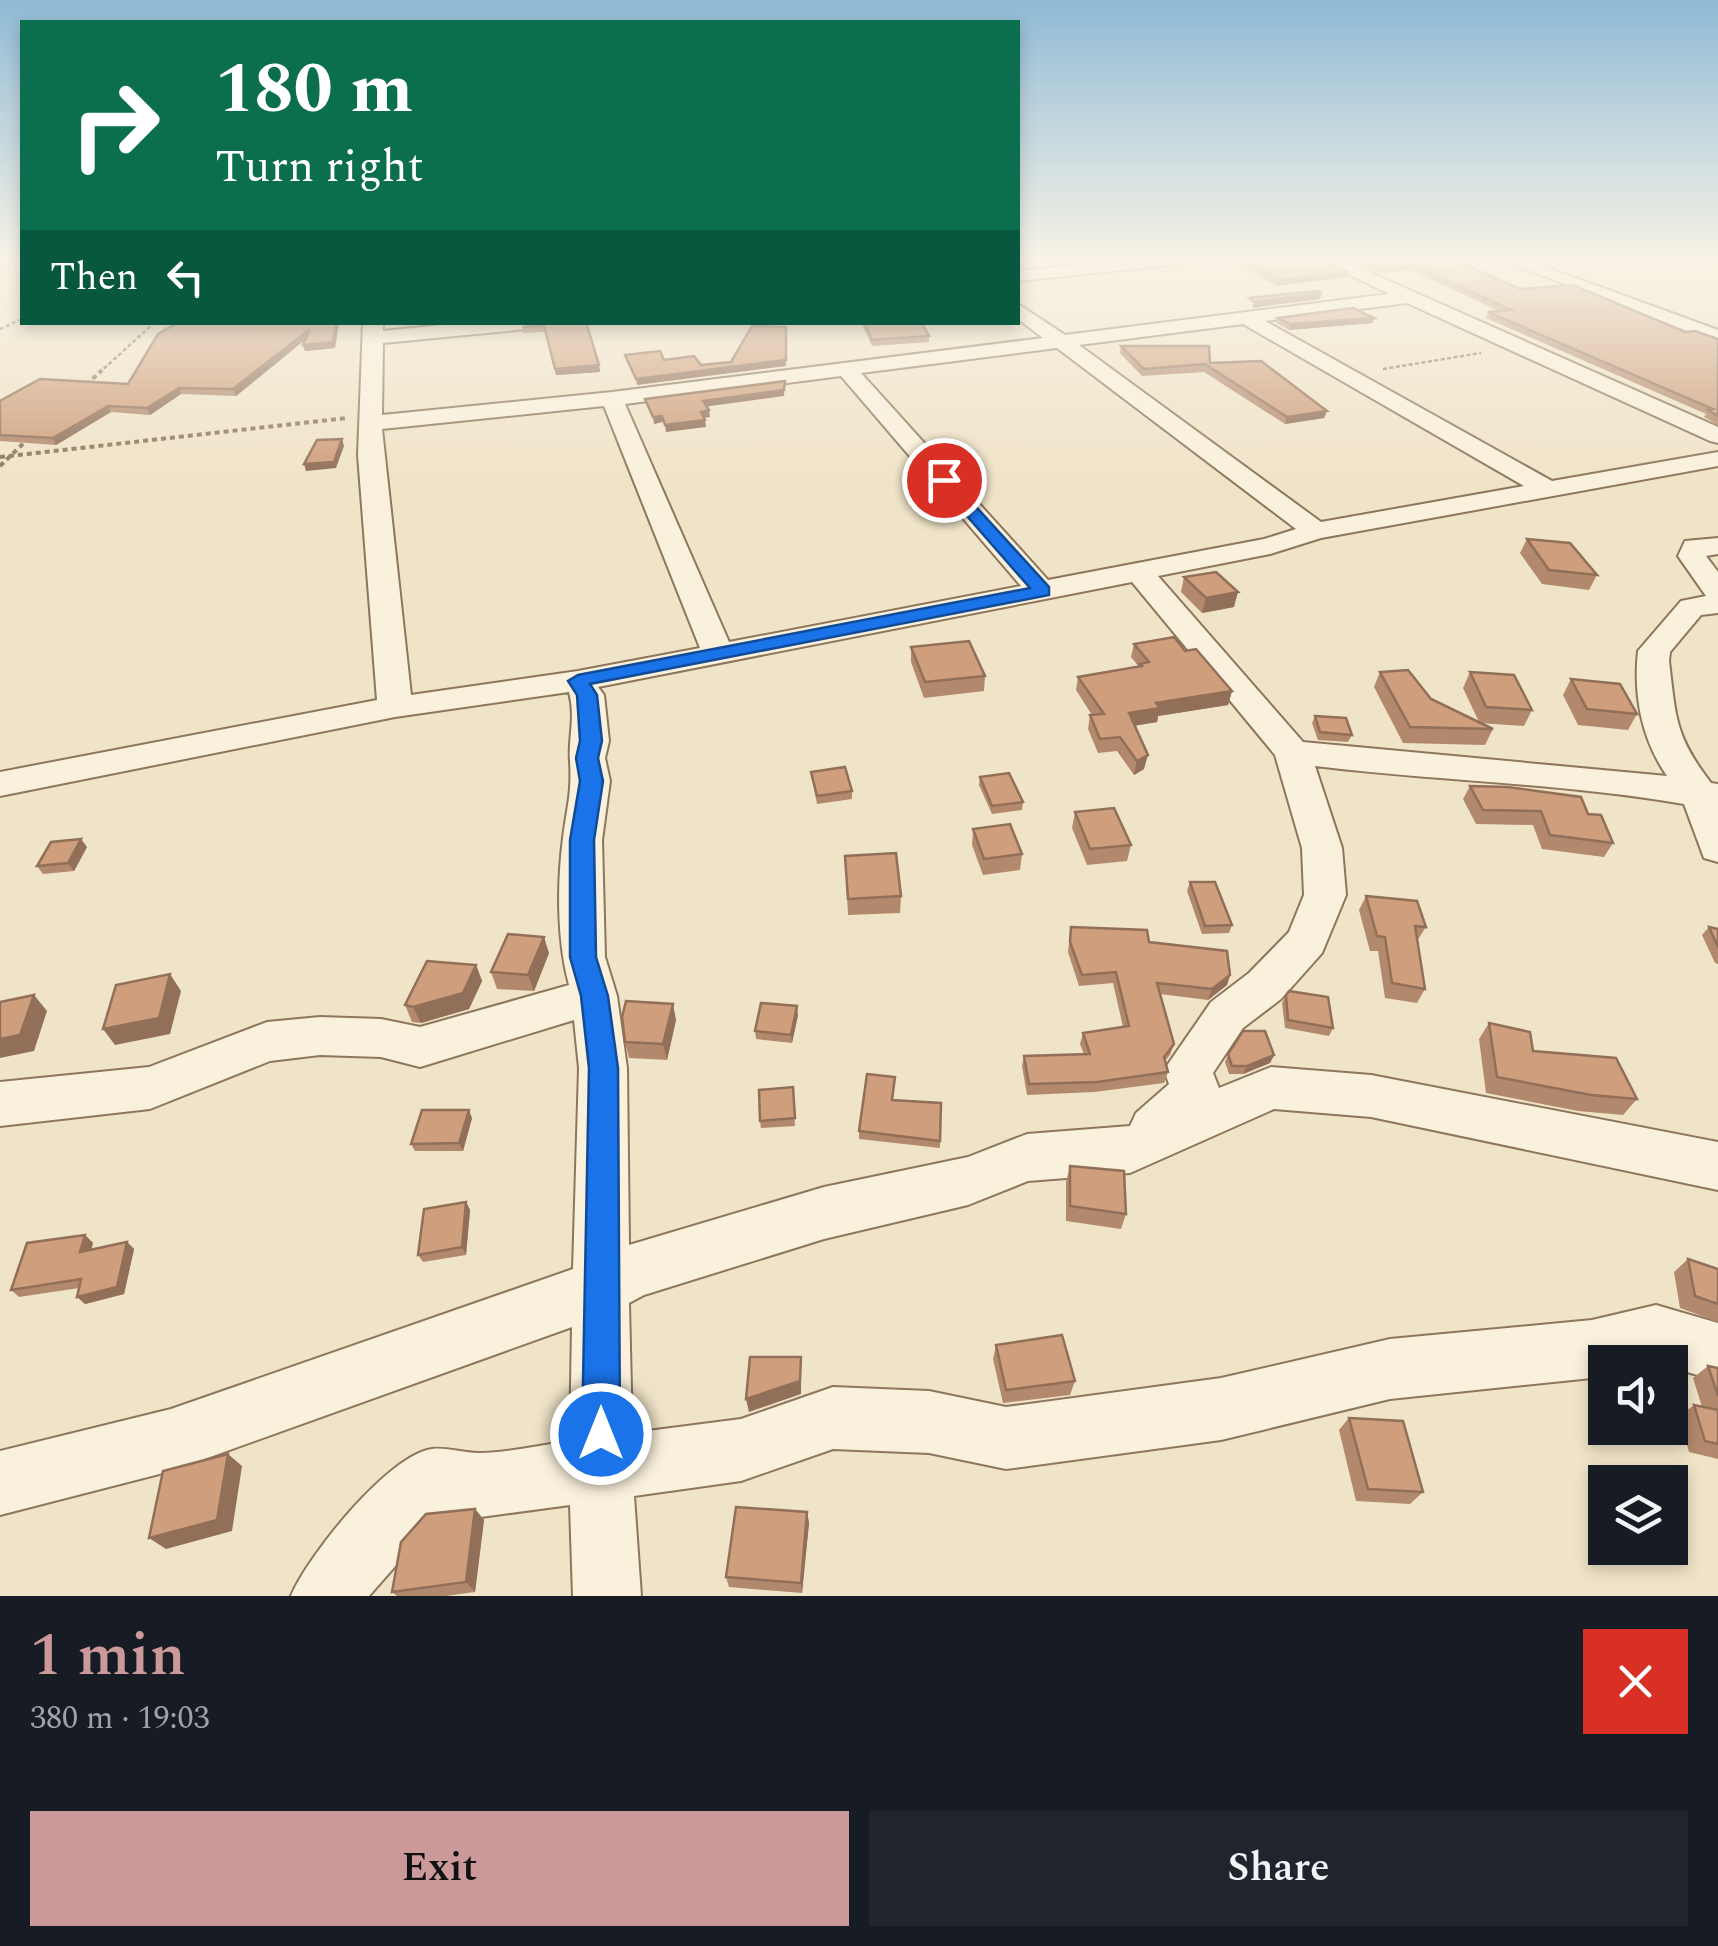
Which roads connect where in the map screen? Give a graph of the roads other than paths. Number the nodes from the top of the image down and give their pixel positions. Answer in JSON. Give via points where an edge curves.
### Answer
{"nodes":[{"id":1,"x":373,"y":331,"type":"edge"},
{"id":2,"x":1050,"y":331,"type":"edge"},
{"id":3,"x":1132,"y":331,"type":"edge"},
{"id":4,"x":1268,"y":331,"type":"edge"},
{"id":5,"x":1484,"y":331,"type":"edge"},
{"id":6,"x":1062,"y":340,"type":"junction"},
{"id":7,"x":846,"y":369,"type":"junction"},
{"id":8,"x":612,"y":399,"type":"junction"},
{"id":9,"x":370,"y":419,"type":"junction"},
{"id":10,"x":1718,"y":436,"type":"edge"},
{"id":11,"x":1718,"y":459,"type":"edge"},
{"id":12,"x":1547,"y":489,"type":"junction"},
{"id":13,"x":1316,"y":532,"type":"junction"},
{"id":14,"x":1718,"y":546,"type":"edge"},
{"id":15,"x":1138,"y":571,"type":"junction"},
{"id":16,"x":1042,"y":591,"type":"junction"},
{"id":17,"x":1718,"y":594,"type":"edge"},
{"id":18,"x":1718,"y":604,"type":"edge"},
{"id":19,"x":718,"y":654,"type":"junction"},
{"id":20,"x":578,"y":681,"type":"junction"},
{"id":21,"x":394,"y":706,"type":"junction"},
{"id":22,"x":1292,"y":752,"type":"junction"},
{"id":23,"x":0,"y":784,"type":"edge"},
{"id":24,"x":1709,"y":796,"type":"edge"},
{"id":25,"x":1718,"y":848,"type":"edge"},
{"id":26,"x":594,"y":996,"type":"junction"},
{"id":27,"x":3,"y":1113,"type":"edge"},
{"id":28,"x":1130,"y":1150,"type":"junction"},
{"id":29,"x":1718,"y":1166,"type":"edge"},
{"id":30,"x":600,"y":1288,"type":"junction"},
{"id":31,"x":1718,"y":1352,"type":"edge"},
{"id":32,"x":601,"y":1470,"type":"junction"},
{"id":33,"x":0,"y":1483,"type":"edge"},
{"id":34,"x":325,"y":1596,"type":"edge"},
{"id":35,"x":607,"y":1596,"type":"edge"}],
"edges":[{"from":1,"to":9,"type":"street"},
{"from":2,"to":6,"type":"street"},
{"from":3,"to":6,"type":"street"},
{"from":4,"to":12,"type":"street"},
{"from":5,"to":10,"type":"street"},
{"from":6,"to":7,"type":"street"},
{"from":6,"to":13,"type":"street"},
{"from":7,"to":8,"type":"street"},
{"from":7,"to":16,"type":"street"},
{"from":8,"to":9,"type":"street"},
{"from":8,"to":19,"type":"street"},
{"from":9,"to":21,"type":"street"},
{"from":11,"to":12,"type":"street"},
{"from":12,"to":13,"type":"street"},
{"from":13,"to":15,"type":"street"},
{"from":14,"to":17,"type":"street","via":[[1695,547],[1692,556]]},
{"from":15,"to":16,"type":"street"},
{"from":15,"to":22,"type":"street"},
{"from":16,"to":19,"type":"street"},
{"from":18,"to":24,"type":"street","via":[[1692,607],[1654,651],[1666,750]]},
{"from":19,"to":20,"type":"street"},
{"from":20,"to":21,"type":"street"},
{"from":20,"to":26,"type":"street","via":[[587,695],[591,741],[582,840],[583,957]]},
{"from":21,"to":23,"type":"street"},
{"from":22,"to":24,"type":"street","via":[[1629,782]]},
{"from":22,"to":28,"type":"street","via":[[1322,848],[1325,896],[1307,941],[1227,1016],[1188,1070],[1196,1091]]},
{"from":24,"to":25,"type":"street"},
{"from":26,"to":27,"type":"street","via":[[420,1048],[336,1036],[267,1042],[150,1088]]},
{"from":26,"to":30,"type":"street","via":[[603,1068]]},
{"from":28,"to":29,"type":"street","via":[[1271,1088],[1371,1096]]},
{"from":28,"to":30,"type":"street","via":[[1027,1158],[968,1181],[806,1218],[632,1271]]},
{"from":30,"to":32,"type":"street"},
{"from":30,"to":33,"type":"street","via":[[171,1440]]},
{"from":31,"to":32,"type":"street","via":[[1656,1334],[1592,1349],[1390,1368],[1221,1409],[1006,1438],[929,1422],[832,1418],[742,1450]]},
{"from":32,"to":34,"type":"street","via":[[481,1485],[431,1482],[406,1500]]},
{"from":32,"to":35,"type":"street"}]}
